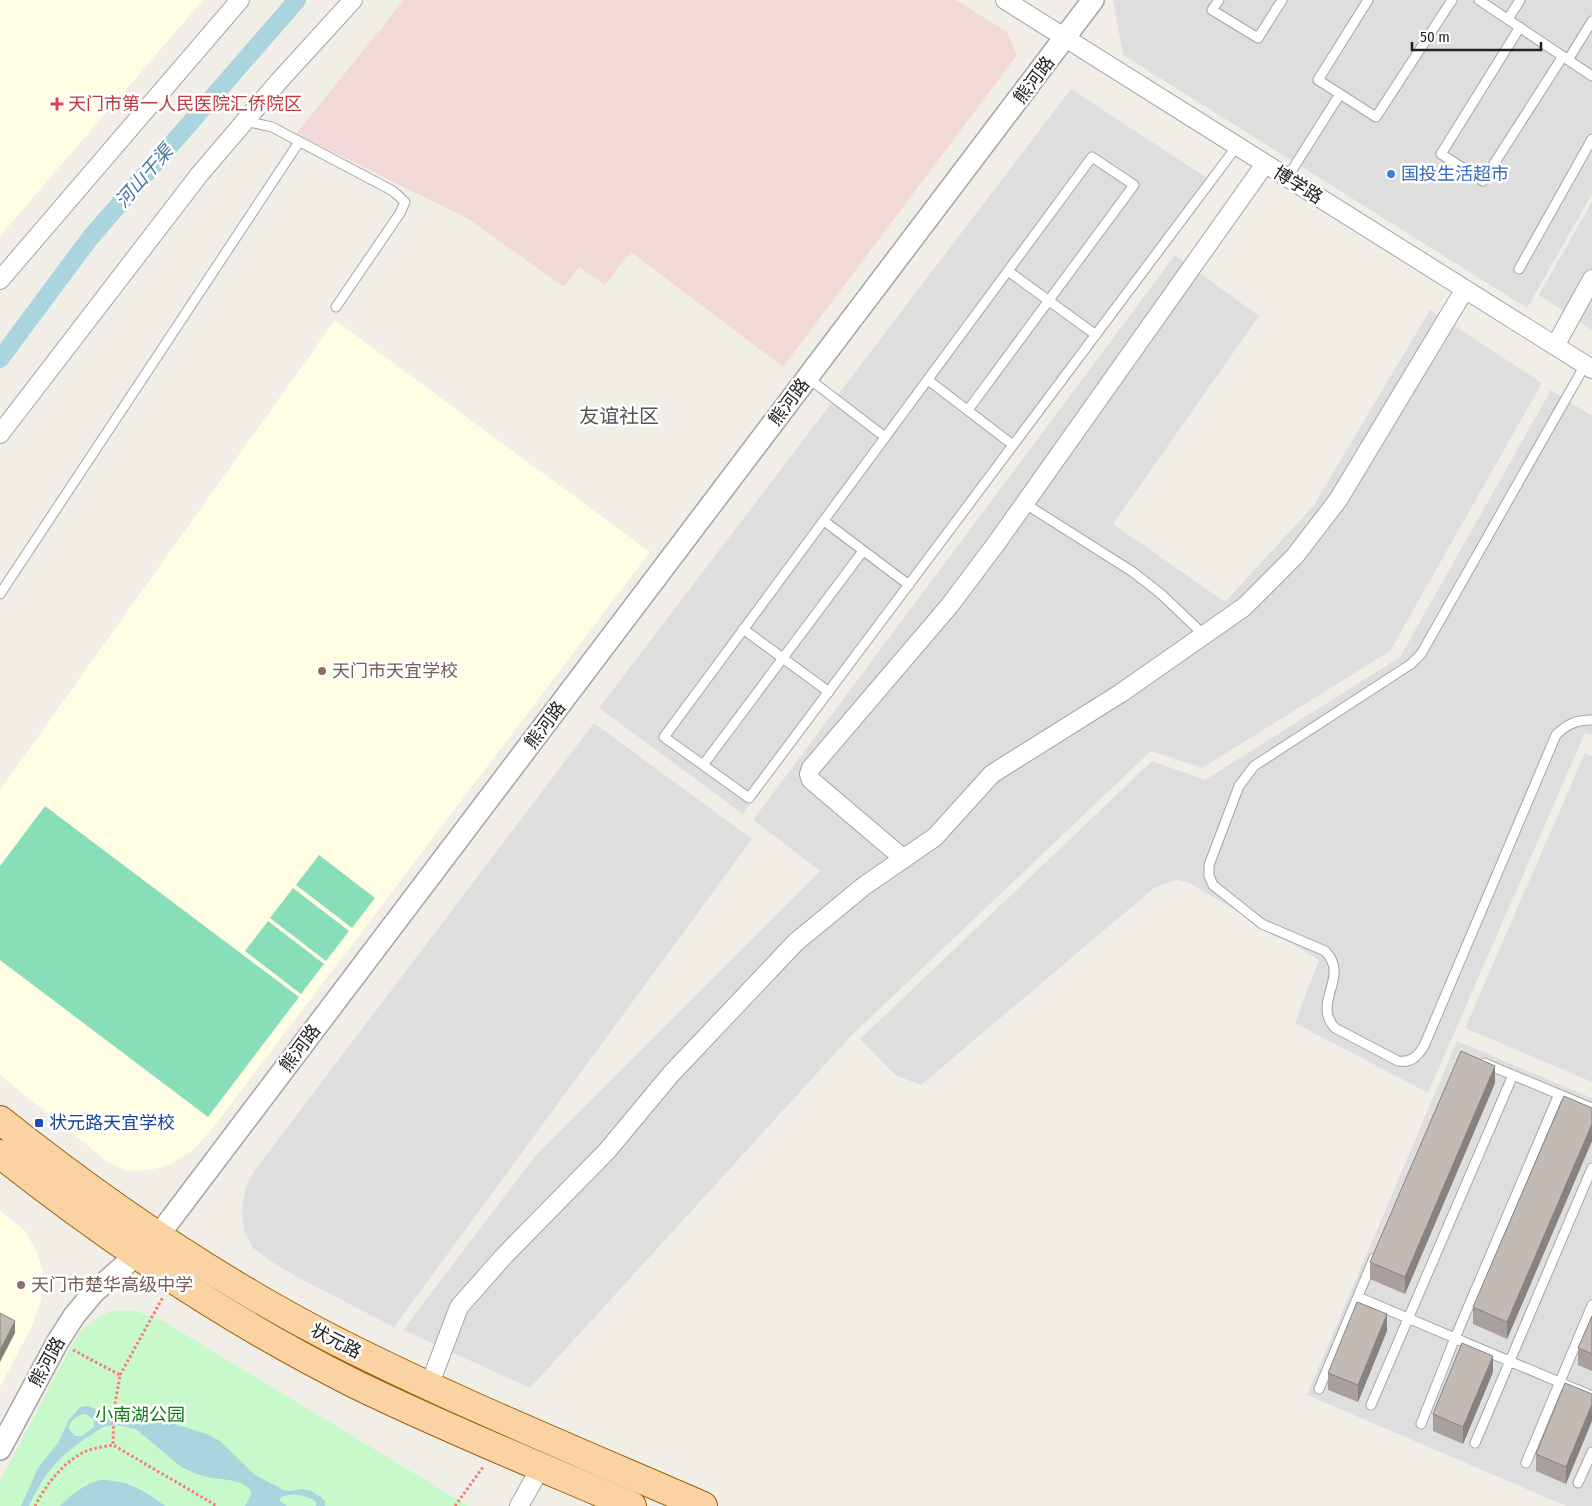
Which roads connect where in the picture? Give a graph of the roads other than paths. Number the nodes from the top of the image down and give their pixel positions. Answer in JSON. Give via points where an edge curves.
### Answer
{"nodes":[{"id":1,"x":240,"y":0,"type":"edge"},
{"id":2,"x":353,"y":0,"type":"edge"},
{"id":3,"x":1005,"y":0,"type":"edge"},
{"id":4,"x":1094,"y":0,"type":"edge"},
{"id":5,"x":1219,"y":0,"type":"edge"},
{"id":6,"x":1282,"y":0,"type":"edge"},
{"id":7,"x":1368,"y":0,"type":"edge"},
{"id":8,"x":1452,"y":0,"type":"edge"},
{"id":9,"x":1479,"y":0,"type":"edge"},
{"id":10,"x":1520,"y":0,"type":"edge"},
{"id":11,"x":1508,"y":19,"type":"junction"},
{"id":12,"x":1592,"y":21,"type":"edge"},
{"id":13,"x":1520,"y":27,"type":"junction"},
{"id":14,"x":1065,"y":38,"type":"junction"},
{"id":15,"x":1566,"y":58,"type":"junction"},
{"id":16,"x":1592,"y":76,"type":"edge"},
{"id":17,"x":1340,"y":94,"type":"junction"},
{"id":18,"x":245,"y":121,"type":"junction"},
{"id":19,"x":1592,"y":139,"type":"edge"},
{"id":20,"x":300,"y":142,"type":"junction"},
{"id":21,"x":1237,"y":146,"type":"junction"},
{"id":22,"x":1265,"y":164,"type":"junction"},
{"id":23,"x":1287,"y":178,"type":"junction"},
{"id":24,"x":1519,"y":269,"type":"dead end"},
{"id":25,"x":1008,"y":271,"type":"junction"},
{"id":26,"x":1592,"y":279,"type":"edge"},
{"id":27,"x":0,"y":280,"type":"edge"},
{"id":28,"x":1465,"y":289,"type":"junction"},
{"id":29,"x":1049,"y":300,"type":"junction"},
{"id":30,"x":336,"y":307,"type":"dead end"},
{"id":31,"x":1096,"y":335,"type":"junction"},
{"id":32,"x":1555,"y":346,"type":"junction"},
{"id":33,"x":1588,"y":367,"type":"edge"},
{"id":34,"x":808,"y":378,"type":"junction"},
{"id":35,"x":928,"y":380,"type":"junction"},
{"id":36,"x":968,"y":410,"type":"junction"},
{"id":37,"x":0,"y":434,"type":"edge"},
{"id":38,"x":886,"y":437,"type":"junction"},
{"id":39,"x":1013,"y":445,"type":"junction"},
{"id":40,"x":1024,"y":503,"type":"junction"},
{"id":41,"x":824,"y":520,"type":"junction"},
{"id":42,"x":863,"y":551,"type":"junction"},
{"id":43,"x":909,"y":585,"type":"junction"},
{"id":44,"x":0,"y":594,"type":"edge"},
{"id":45,"x":743,"y":629,"type":"junction"},
{"id":46,"x":1204,"y":635,"type":"junction"},
{"id":47,"x":782,"y":658,"type":"junction"},
{"id":48,"x":828,"y":692,"type":"junction"},
{"id":49,"x":1592,"y":720,"type":"edge"},
{"id":50,"x":703,"y":765,"type":"junction"},
{"id":51,"x":904,"y":859,"type":"junction"},
{"id":52,"x":1478,"y":1060,"type":"edge"},
{"id":53,"x":1513,"y":1075,"type":"junction"},
{"id":54,"x":1559,"y":1094,"type":"junction"},
{"id":55,"x":1592,"y":1108,"type":"edge"},
{"id":56,"x":0,"y":1120,"type":"edge"},
{"id":57,"x":0,"y":1154,"type":"edge"},
{"id":58,"x":1592,"y":1168,"type":"edge"},
{"id":59,"x":158,"y":1236,"type":"junction"},
{"id":60,"x":1377,"y":1252,"type":"edge"},
{"id":61,"x":138,"y":1255,"type":"junction"},
{"id":62,"x":1358,"y":1298,"type":"junction"},
{"id":63,"x":1592,"y":1305,"type":"edge"},
{"id":64,"x":1408,"y":1319,"type":"junction"},
{"id":65,"x":1455,"y":1338,"type":"junction"},
{"id":66,"x":1510,"y":1362,"type":"junction"},
{"id":67,"x":1560,"y":1383,"type":"junction"},
{"id":68,"x":429,"y":1386,"type":"junction"},
{"id":69,"x":1319,"y":1389,"type":"dead end"},
{"id":70,"x":1592,"y":1396,"type":"edge"},
{"id":71,"x":1372,"y":1405,"type":"dead end"},
{"id":72,"x":1421,"y":1424,"type":"dead end"},
{"id":73,"x":1476,"y":1443,"type":"dead end"},
{"id":74,"x":0,"y":1449,"type":"edge"},
{"id":75,"x":1592,"y":1452,"type":"edge"},
{"id":76,"x":1526,"y":1463,"type":"dead end"},
{"id":77,"x":542,"y":1467,"type":"junction"},
{"id":78,"x":1578,"y":1483,"type":"dead end"},
{"id":79,"x":519,"y":1506,"type":"edge"},
{"id":80,"x":632,"y":1506,"type":"edge"},
{"id":81,"x":703,"y":1506,"type":"edge"}],
"edges":[{"from":1,"to":27,"type":"street"},
{"from":2,"to":18,"type":"street"},
{"from":3,"to":14,"type":"street","name":"博学路"},
{"from":4,"to":14,"type":"street","name":"熊河路"},
{"from":5,"to":6,"type":"lane","via":[[1212,10],[1258,38]]},
{"from":7,"to":17,"type":"lane","via":[[1318,80]]},
{"from":8,"to":17,"type":"lane","via":[[1376,117]]},
{"from":9,"to":11,"type":"lane"},
{"from":10,"to":11,"type":"lane"},
{"from":11,"to":13,"type":"lane"},
{"from":12,"to":15,"type":"lane"},
{"from":13,"to":15,"type":"lane"},
{"from":13,"to":15,"type":"lane","via":[[1441,154],[1483,181]]},
{"from":14,"to":21,"type":"street","name":"博学路"},
{"from":14,"to":34,"type":"street","name":"熊河路"},
{"from":15,"to":16,"type":"lane"},
{"from":17,"to":23,"type":"lane"},
{"from":18,"to":20,"type":"lane","via":[[272,127]]},
{"from":18,"to":37,"type":"street","via":[[199,175]]},
{"from":19,"to":24,"type":"lane"},
{"from":20,"to":30,"type":"lane","via":[[393,191],[405,202]]},
{"from":20,"to":44,"type":"lane"},
{"from":21,"to":22,"type":"street","name":"博学路"},
{"from":21,"to":31,"type":"lane"},
{"from":22,"to":23,"type":"street","name":"博学路"},
{"from":22,"to":40,"type":"street"},
{"from":23,"to":28,"type":"street","name":"博学路"},
{"from":25,"to":29,"type":"lane"},
{"from":25,"to":29,"type":"lane","via":[[1092,157],[1134,185]]},
{"from":25,"to":35,"type":"lane"},
{"from":26,"to":32,"type":"street"},
{"from":28,"to":32,"type":"street","name":"博学路"},
{"from":28,"to":46,"type":"street","via":[[1332,507],[1294,556],[1244,607]]},
{"from":29,"to":31,"type":"lane"},
{"from":29,"to":36,"type":"lane"},
{"from":31,"to":39,"type":"lane"},
{"from":32,"to":33,"type":"street","name":"博学路"},
{"from":33,"to":49,"type":"lane","via":[[1421,654],[1411,664],[1254,766],[1239,786],[1209,865],[1209,876],[1213,885],[1256,920],[1325,951],[1332,958],[1335,977],[1326,1008],[1329,1022],[1335,1028],[1398,1061],[1412,1060],[1424,1046],[1556,735],[1578,720]]},
{"from":34,"to":38,"type":"lane"},
{"from":34,"to":59,"type":"street","name":"熊河路"},
{"from":35,"to":36,"type":"lane"},
{"from":35,"to":38,"type":"lane"},
{"from":36,"to":39,"type":"lane"},
{"from":38,"to":41,"type":"lane"},
{"from":39,"to":43,"type":"lane"},
{"from":40,"to":46,"type":"lane","via":[[1133,572]]},
{"from":40,"to":51,"type":"street","via":[[950,605],[811,768],[811,780]]},
{"from":41,"to":42,"type":"lane"},
{"from":41,"to":45,"type":"lane"},
{"from":42,"to":43,"type":"lane"},
{"from":42,"to":47,"type":"lane"},
{"from":43,"to":48,"type":"lane"},
{"from":45,"to":47,"type":"lane"},
{"from":45,"to":50,"type":"lane","via":[[664,737]]},
{"from":46,"to":51,"type":"street","via":[[1121,694],[992,774],[935,837]]},
{"from":47,"to":48,"type":"lane"},
{"from":47,"to":50,"type":"lane"},
{"from":48,"to":50,"type":"lane","via":[[749,798]]},
{"from":51,"to":68,"type":"street","via":[[864,886],[796,942],[671,1074],[607,1151],[504,1256],[459,1307]]},
{"from":52,"to":53,"type":"lane"},
{"from":53,"to":54,"type":"lane"},
{"from":53,"to":64,"type":"lane"},
{"from":54,"to":55,"type":"lane"},
{"from":54,"to":65,"type":"lane"},
{"from":56,"to":59,"type":"main road","name":"状元路","via":[[44,1156]]},
{"from":57,"to":61,"type":"main road","name":"状元路","via":[[83,1218]]},
{"from":58,"to":66,"type":"lane"},
{"from":59,"to":61,"type":"street","name":"熊河路"},
{"from":59,"to":68,"type":"main road","name":"状元路","via":[[332,1340]]},
{"from":60,"to":62,"type":"lane"},
{"from":61,"to":74,"type":"street","name":"熊河路","via":[[94,1292],[74,1316]]},
{"from":61,"to":77,"type":"main road","name":"状元路","via":[[262,1333],[354,1383]]},
{"from":62,"to":64,"type":"lane"},
{"from":62,"to":69,"type":"lane"},
{"from":63,"to":67,"type":"lane"},
{"from":64,"to":65,"type":"lane"},
{"from":64,"to":71,"type":"lane"},
{"from":65,"to":66,"type":"lane"},
{"from":65,"to":72,"type":"lane"},
{"from":66,"to":67,"type":"lane"},
{"from":66,"to":73,"type":"lane"},
{"from":67,"to":70,"type":"lane"},
{"from":67,"to":76,"type":"lane"},
{"from":68,"to":81,"type":"main road","name":"状元路"},
{"from":75,"to":78,"type":"lane"},
{"from":77,"to":79,"type":"street"},
{"from":77,"to":80,"type":"main road","name":"状元路"}]}
